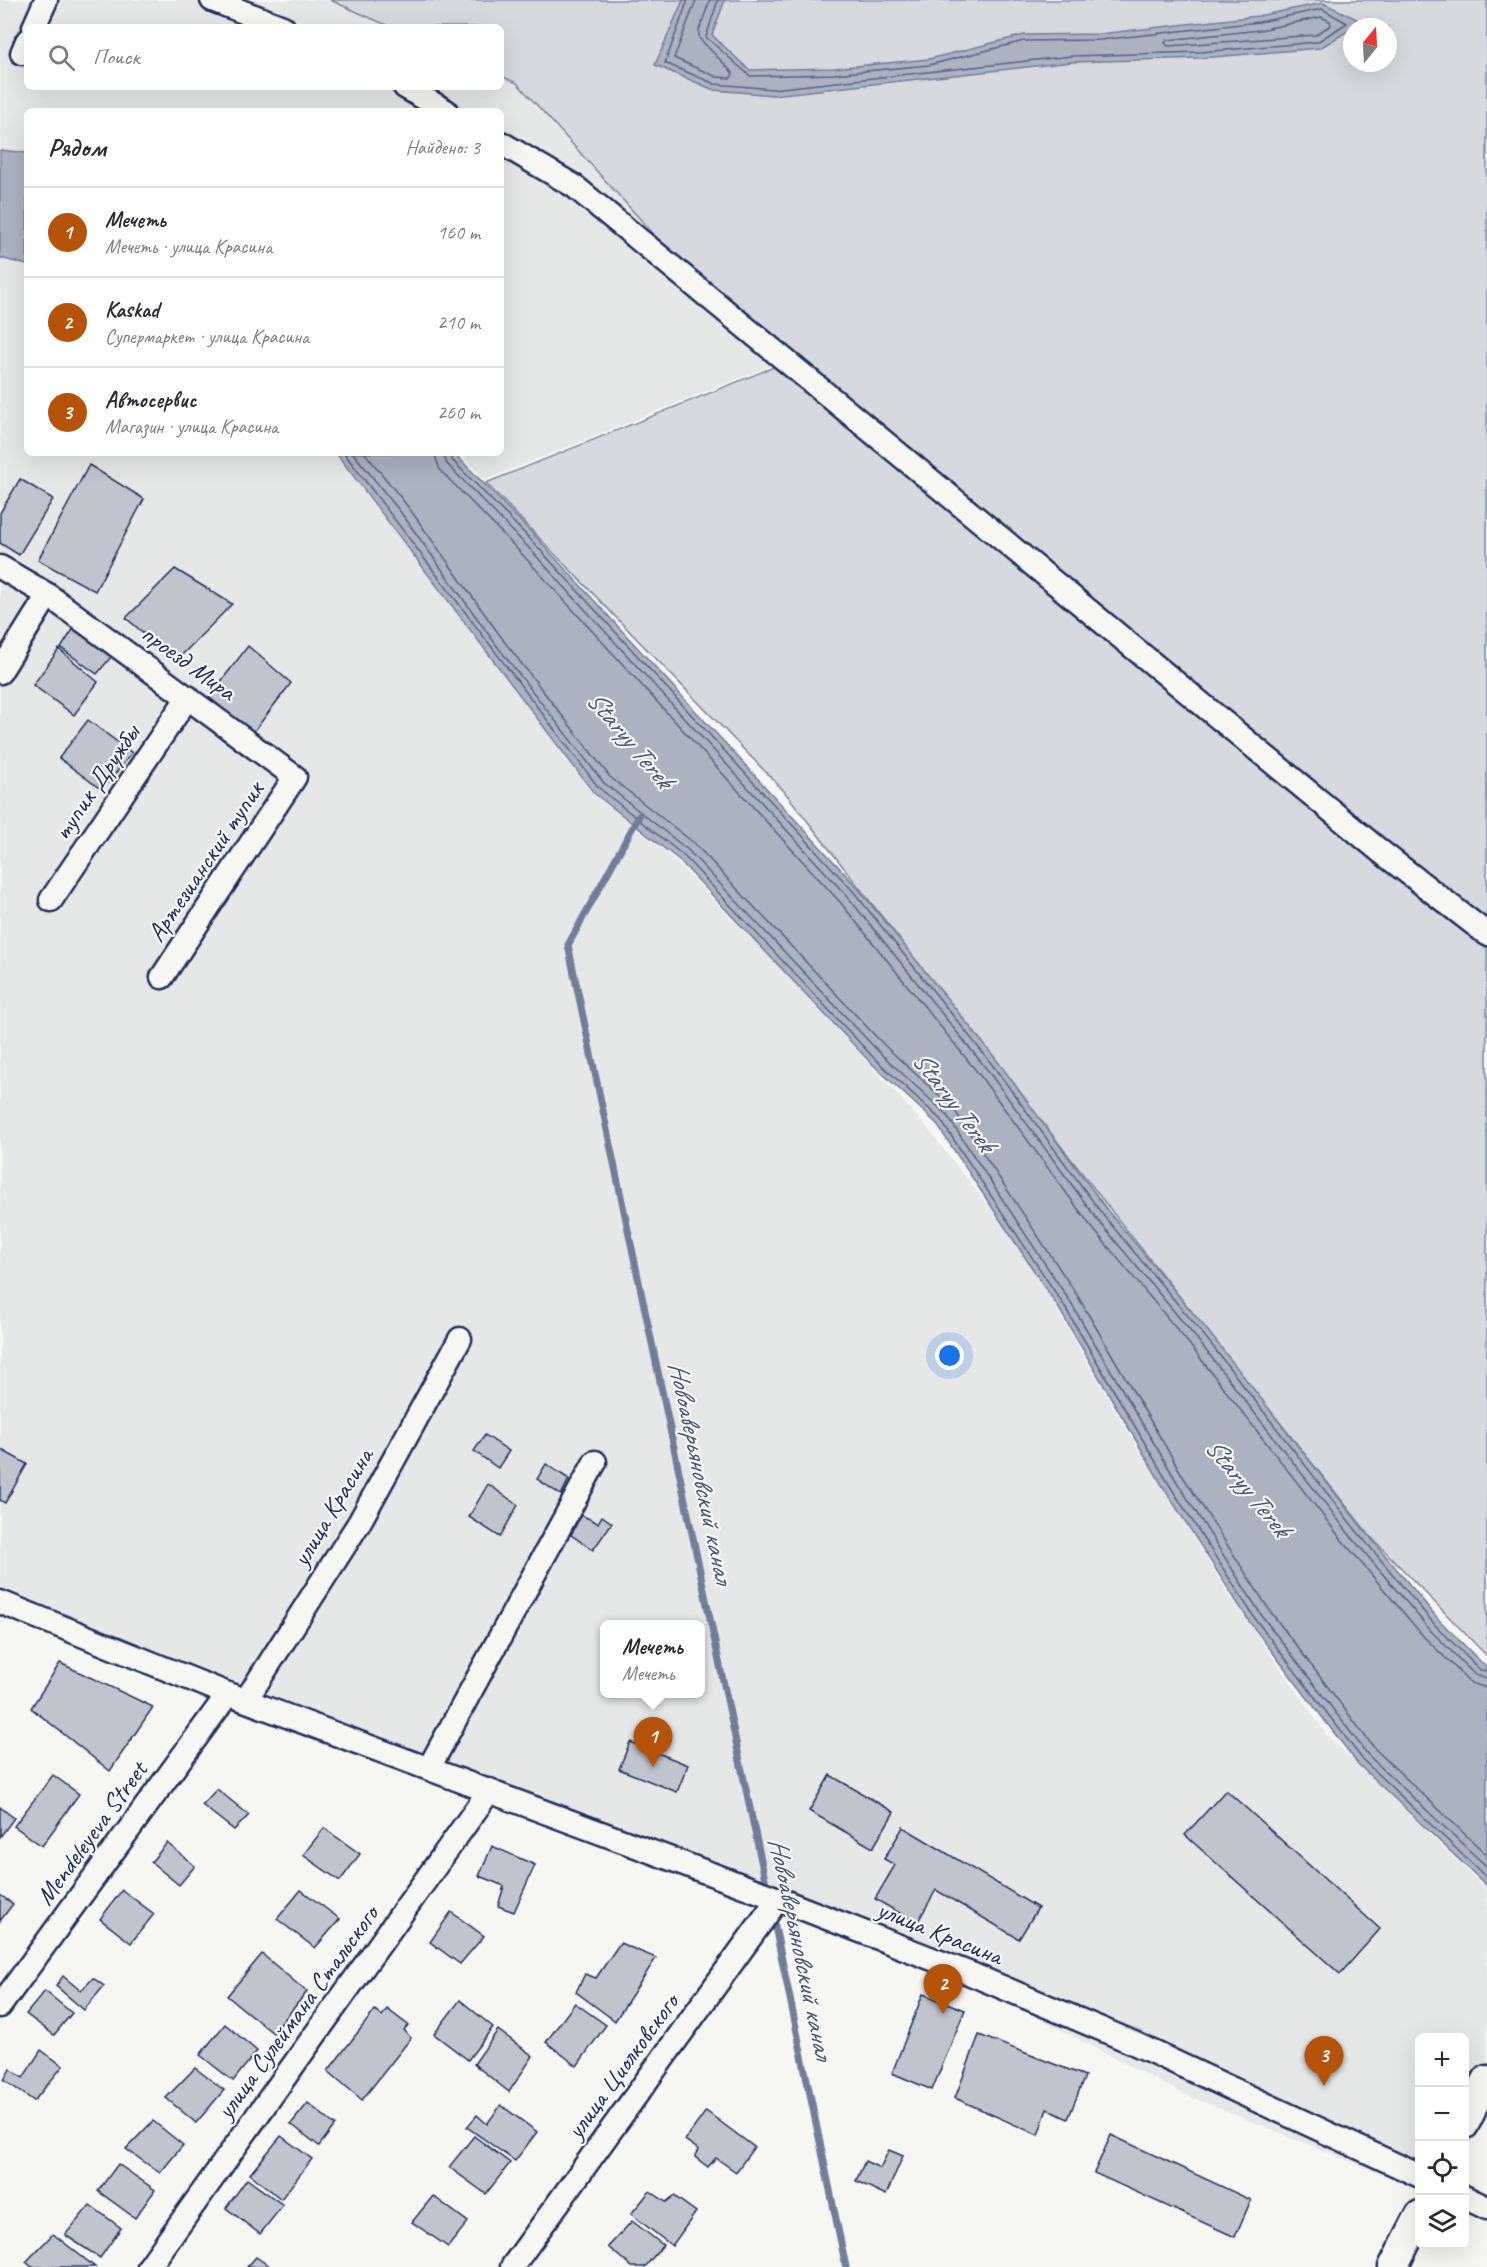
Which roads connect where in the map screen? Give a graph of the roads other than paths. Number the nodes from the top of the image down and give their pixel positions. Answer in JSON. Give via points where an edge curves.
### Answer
{"nodes":[{"id":1,"x":46,"y":0,"type":"edge"},
{"id":2,"x":212,"y":0,"type":"edge"},
{"id":3,"x":34,"y":24,"type":"edge"},
{"id":4,"x":275,"y":24,"type":"edge"},
{"id":5,"x":410,"y":90,"type":"edge"},
{"id":6,"x":441,"y":108,"type":"edge"},
{"id":7,"x":504,"y":145,"type":"edge"},
{"id":8,"x":0,"y":567,"type":"edge"},
{"id":9,"x":48,"y":595,"type":"junction"},
{"id":10,"x":0,"y":672,"type":"edge"},
{"id":11,"x":188,"y":697,"type":"junction"},
{"id":12,"x":295,"y":777,"type":"joint"},
{"id":13,"x":51,"y":900,"type":"dead end"},
{"id":14,"x":1487,"y":934,"type":"edge"},
{"id":15,"x":162,"y":977,"type":"dead end"},
{"id":16,"x":460,"y":1339,"type":"dead end"},
{"id":17,"x":595,"y":1462,"type":"dead end"},
{"id":18,"x":0,"y":1602,"type":"edge"},
{"id":19,"x":237,"y":1697,"type":"junction"},
{"id":20,"x":429,"y":1768,"type":"junction"},
{"id":21,"x":490,"y":1790,"type":"junction"},
{"id":22,"x":778,"y":1899,"type":"junction"},
{"id":23,"x":0,"y":2006,"type":"edge"},
{"id":24,"x":1487,"y":2079,"type":"edge"},
{"id":25,"x":1469,"y":2115,"type":"edge"},
{"id":26,"x":1415,"y":2174,"type":"edge"},
{"id":27,"x":1469,"y":2199,"type":"edge"},
{"id":28,"x":1487,"y":2208,"type":"edge"},
{"id":29,"x":1415,"y":2223,"type":"edge"},
{"id":30,"x":149,"y":2267,"type":"edge"},
{"id":31,"x":512,"y":2267,"type":"edge"},
{"id":32,"x":1393,"y":2267,"type":"edge"}],
"edges":[{"from":1,"to":3,"type":"street"},
{"from":2,"to":4,"type":"street"},
{"from":5,"to":6,"type":"street"},
{"from":7,"to":14,"type":"street","via":[[574,186],[1380,851]]},
{"from":8,"to":9,"type":"street","name":"проезд Мира"},
{"from":9,"to":10,"type":"street"},
{"from":9,"to":11,"type":"street","name":"проезд Мира"},
{"from":11,"to":12,"type":"street","name":"проезд Мира"},
{"from":11,"to":13,"type":"street","name":"тупик Дружбы"},
{"from":12,"to":15,"type":"street","name":"Артезианский тупик"},
{"from":16,"to":19,"type":"street","name":"улица Красина","via":[[359,1523]]},
{"from":17,"to":20,"type":"street"},
{"from":18,"to":19,"type":"street","name":"улица Красина"},
{"from":19,"to":20,"type":"street","name":"улица Красина"},
{"from":19,"to":23,"type":"street","name":"Mendeleyeva Street"},
{"from":20,"to":21,"type":"street","name":"улица Красина"},
{"from":21,"to":22,"type":"street","name":"улица Красина"},
{"from":21,"to":30,"type":"street","name":"улица Сулеймана Стальского"},
{"from":22,"to":26,"type":"street","name":"улица Красина","via":[[1127,2040]]},
{"from":22,"to":31,"type":"street","name":"улица Циолковского"},
{"from":24,"to":25,"type":"main road"},
{"from":27,"to":28,"type":"street"},
{"from":29,"to":32,"type":"main road"}]}
